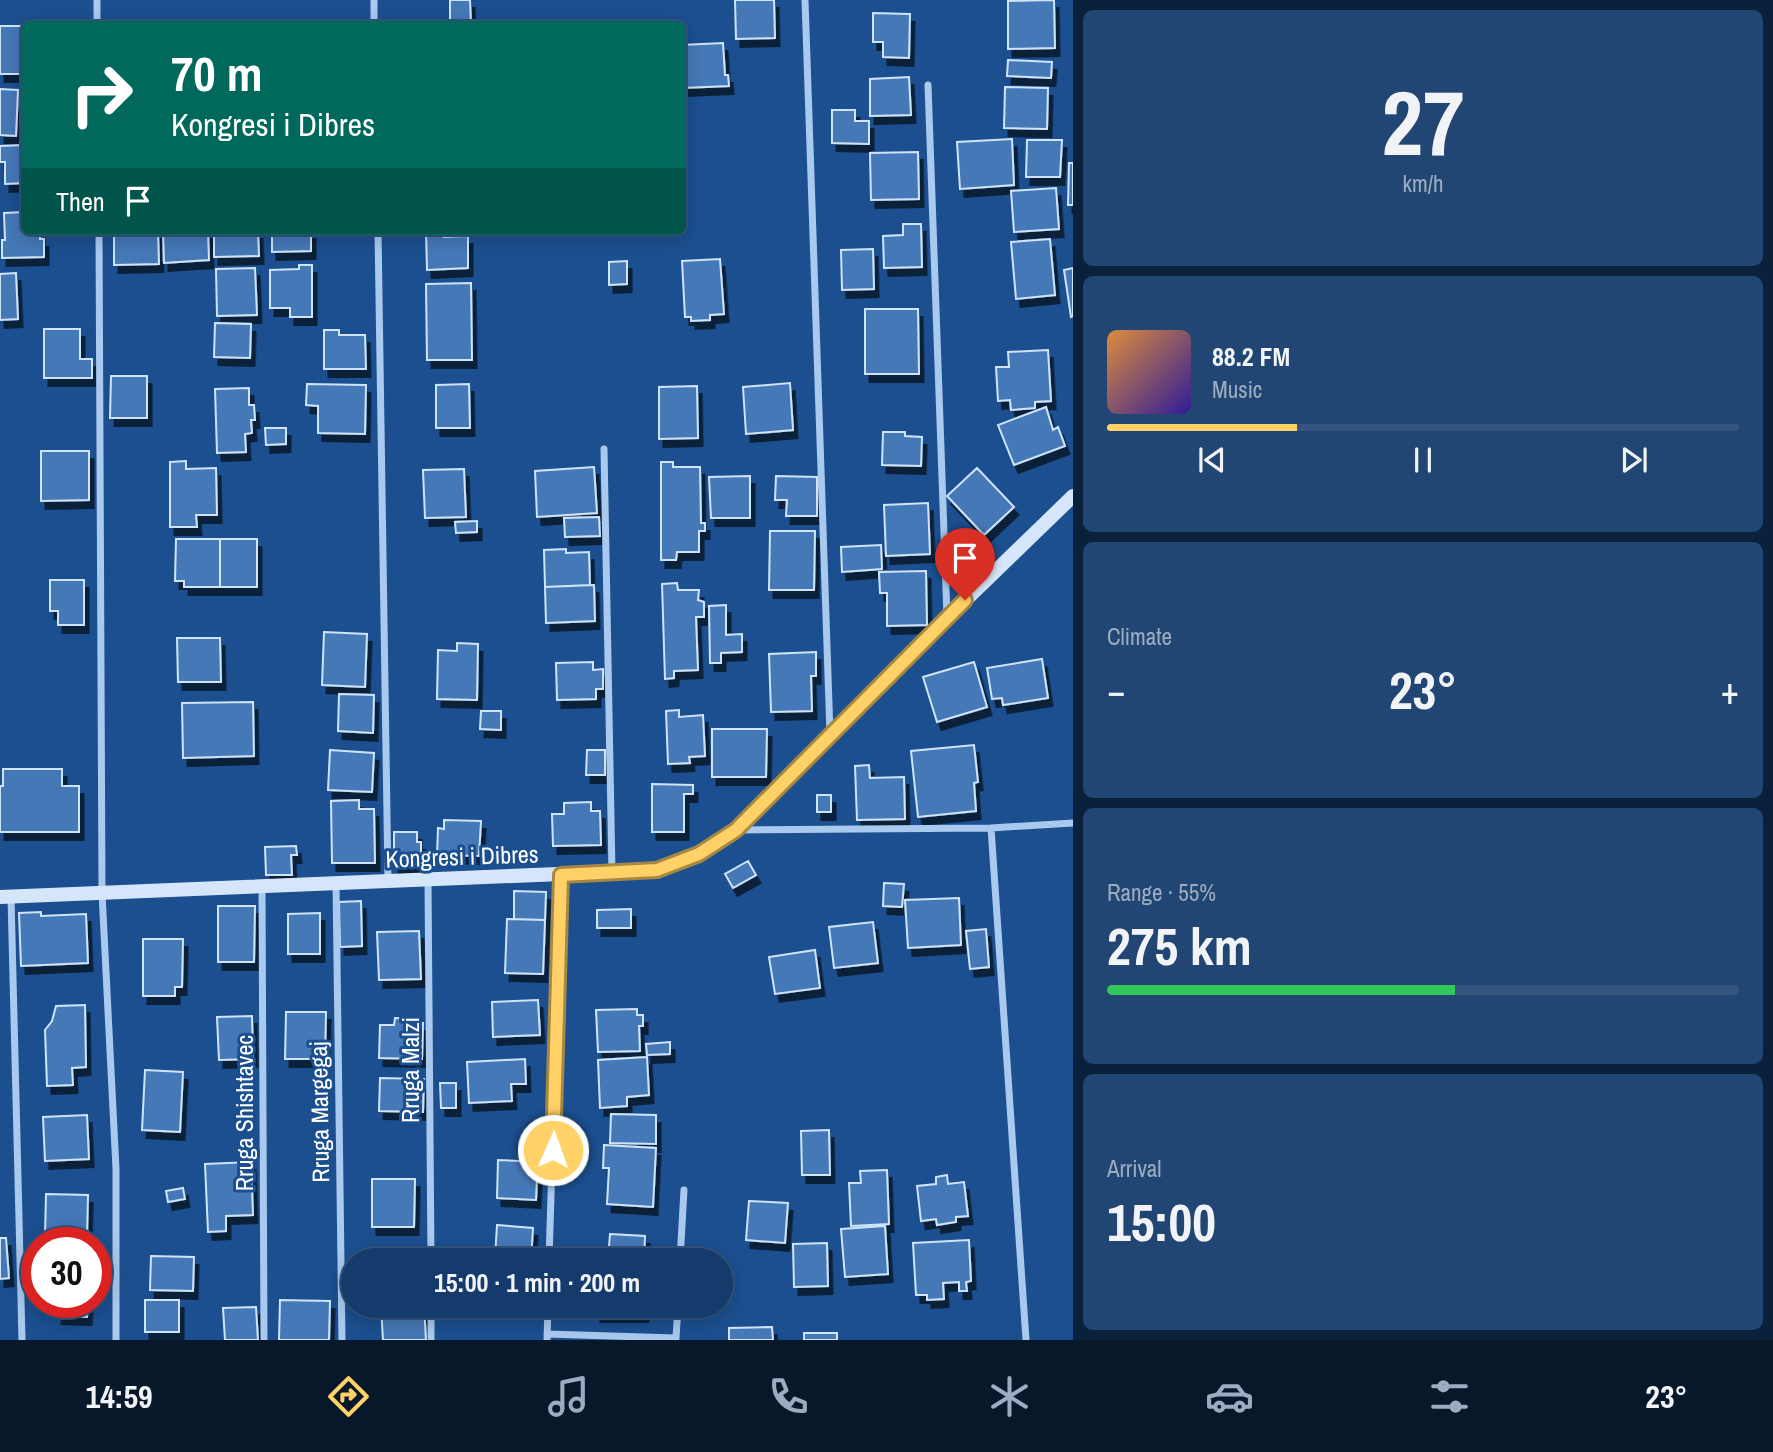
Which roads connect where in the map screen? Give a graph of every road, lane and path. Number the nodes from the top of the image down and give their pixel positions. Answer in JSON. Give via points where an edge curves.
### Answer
{"nodes":[{"id":1,"x":97,"y":0,"type":"edge"},
{"id":2,"x":374,"y":0,"type":"edge"},
{"id":3,"x":805,"y":0,"type":"edge"},
{"id":4,"x":97,"y":21,"type":"edge"},
{"id":5,"x":374,"y":21,"type":"edge"},
{"id":6,"x":928,"y":85,"type":"dead end"},
{"id":7,"x":99,"y":235,"type":"edge"},
{"id":8,"x":378,"y":235,"type":"edge"},
{"id":9,"x":604,"y":449,"type":"dead end"},
{"id":10,"x":1073,"y":496,"type":"edge"},
{"id":11,"x":947,"y":618,"type":"junction"},
{"id":12,"x":830,"y":736,"type":"junction"},
{"id":13,"x":1073,"y":823,"type":"edge"},
{"id":14,"x":991,"y":828,"type":"junction"},
{"id":15,"x":736,"y":830,"type":"junction"},
{"id":16,"x":612,"y":872,"type":"junction"},
{"id":17,"x":561,"y":875,"type":"junction"},
{"id":18,"x":428,"y":880,"type":"junction"},
{"id":19,"x":388,"y":881,"type":"junction"},
{"id":20,"x":336,"y":883,"type":"junction"},
{"id":21,"x":262,"y":887,"type":"junction"},
{"id":22,"x":102,"y":893,"type":"junction"},
{"id":23,"x":5,"y":897,"type":"edge"},
{"id":24,"x":684,"y":1190,"type":"dead end"},
{"id":25,"x":431,"y":1248,"type":"edge"},
{"id":26,"x":549,"y":1248,"type":"edge"},
{"id":27,"x":681,"y":1248,"type":"edge"},
{"id":28,"x":431,"y":1318,"type":"edge"},
{"id":29,"x":548,"y":1318,"type":"edge"},
{"id":30,"x":677,"y":1318,"type":"edge"},
{"id":31,"x":547,"y":1337,"type":"edge"},
{"id":32,"x":22,"y":1340,"type":"edge"},
{"id":33,"x":116,"y":1340,"type":"edge"},
{"id":34,"x":264,"y":1340,"type":"edge"},
{"id":35,"x":342,"y":1340,"type":"edge"},
{"id":36,"x":431,"y":1340,"type":"edge"},
{"id":37,"x":1026,"y":1340,"type":"edge"}],
"edges":[{"from":1,"to":4,"type":"street"},
{"from":2,"to":5,"type":"street"},
{"from":3,"to":12,"type":"street"},
{"from":6,"to":11,"type":"street"},
{"from":7,"to":22,"type":"street"},
{"from":8,"to":19,"type":"street"},
{"from":9,"to":16,"type":"street"},
{"from":10,"to":11,"type":"street","name":"Kongresi i Dibres"},
{"from":11,"to":12,"type":"street","name":"Kongresi i Dibres"},
{"from":12,"to":15,"type":"street","name":"Kongresi i Dibres"},
{"from":13,"to":14,"type":"street"},
{"from":14,"to":15,"type":"street"},
{"from":14,"to":37,"type":"street"},
{"from":15,"to":16,"type":"street","name":"Kongresi i Dibres","via":[[699,854],[657,870]]},
{"from":16,"to":17,"type":"street","name":"Kongresi i Dibres"},
{"from":17,"to":18,"type":"street","name":"Kongresi i Dibres"},
{"from":17,"to":26,"type":"street"},
{"from":18,"to":19,"type":"street","name":"Kongresi i Dibres"},
{"from":18,"to":25,"type":"street","name":"Rruga Malzi"},
{"from":19,"to":20,"type":"street","name":"Kongresi i Dibres"},
{"from":20,"to":21,"type":"street","name":"Kongresi i Dibres"},
{"from":20,"to":35,"type":"street","name":"Rruga Margegaj"},
{"from":21,"to":22,"type":"street","name":"Kongresi i Dibres"},
{"from":21,"to":34,"type":"street","name":"Rruga Shishtavec"},
{"from":22,"to":23,"type":"street","name":"Kongresi i Dibres"},
{"from":22,"to":33,"type":"street","via":[[116,1169]]},
{"from":23,"to":32,"type":"street"},
{"from":24,"to":27,"type":"street"},
{"from":28,"to":36,"type":"street"},
{"from":29,"to":31,"type":"street"},
{"from":30,"to":31,"type":"street","via":[[676,1338]]}]}
